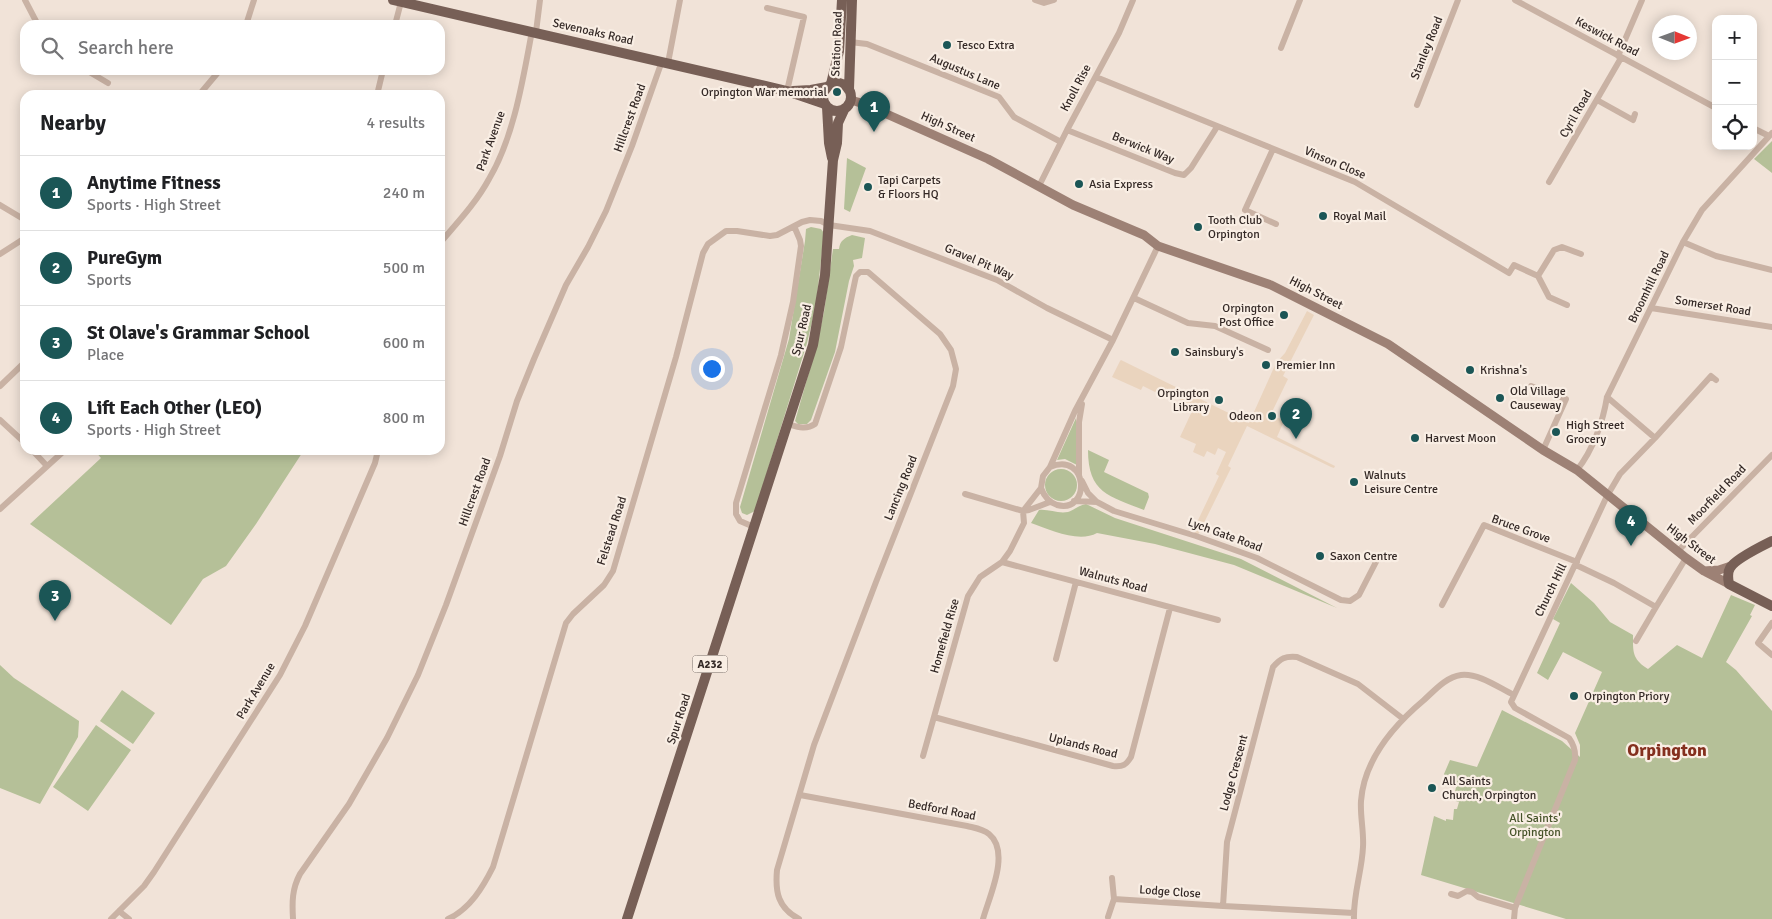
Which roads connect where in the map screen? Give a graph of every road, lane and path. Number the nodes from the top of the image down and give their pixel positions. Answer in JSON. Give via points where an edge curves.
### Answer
{"nodes":[{"id":1,"x":25,"y":0,"type":"edge"},
{"id":2,"x":254,"y":0,"type":"edge"},
{"id":3,"x":540,"y":0,"type":"edge"},
{"id":4,"x":680,"y":0,"type":"edge"},
{"id":5,"x":842,"y":0,"type":"edge"},
{"id":6,"x":852,"y":0,"type":"edge"},
{"id":7,"x":1035,"y":0,"type":"edge"},
{"id":8,"x":1054,"y":0,"type":"edge"},
{"id":9,"x":1133,"y":0,"type":"edge"},
{"id":10,"x":1300,"y":0,"type":"edge"},
{"id":11,"x":1458,"y":0,"type":"edge"},
{"id":12,"x":1515,"y":0,"type":"edge"},
{"id":13,"x":1642,"y":0,"type":"edge"},
{"id":14,"x":397,"y":1,"type":"edge"},
{"id":15,"x":767,"y":8,"type":"dead end"},
{"id":16,"x":35,"y":20,"type":"edge"},
{"id":17,"x":248,"y":20,"type":"edge"},
{"id":18,"x":395,"y":20,"type":"edge"},
{"id":19,"x":534,"y":32,"type":"junction"},
{"id":20,"x":850,"y":42,"type":"junction"},
{"id":21,"x":1281,"y":48,"type":"dead end"},
{"id":22,"x":1620,"y":57,"type":"junction"},
{"id":23,"x":665,"y":62,"type":"junction"},
{"id":24,"x":94,"y":75,"type":"edge"},
{"id":25,"x":216,"y":75,"type":"edge"},
{"id":26,"x":383,"y":75,"type":"edge"},
{"id":27,"x":1096,"y":77,"type":"junction"},
{"id":28,"x":108,"y":83,"type":"dead end"},
{"id":29,"x":829,"y":86,"type":"junction"},
{"id":30,"x":848,"y":89,"type":"junction"},
{"id":31,"x":203,"y":90,"type":"edge"},
{"id":32,"x":378,"y":90,"type":"edge"},
{"id":33,"x":787,"y":90,"type":"junction"},
{"id":34,"x":851,"y":100,"type":"junction"},
{"id":35,"x":1597,"y":100,"type":"junction"},
{"id":36,"x":1417,"y":104,"type":"dead end"},
{"id":37,"x":826,"y":106,"type":"junction"},
{"id":38,"x":1712,"y":106,"type":"edge"},
{"id":39,"x":844,"y":110,"type":"junction"},
{"id":40,"x":1635,"y":114,"type":"dead end"},
{"id":41,"x":1217,"y":127,"type":"junction"},
{"id":42,"x":1757,"y":129,"type":"edge"},
{"id":43,"x":1067,"y":130,"type":"junction"},
{"id":44,"x":1770,"y":134,"type":"edge"},
{"id":45,"x":1061,"y":142,"type":"junction"},
{"id":46,"x":1273,"y":149,"type":"junction"},
{"id":47,"x":833,"y":160,"type":"junction"},
{"id":48,"x":1549,"y":182,"type":"dead end"},
{"id":49,"x":1039,"y":186,"type":"junction"},
{"id":50,"x":0,"y":205,"type":"edge"},
{"id":51,"x":20,"y":217,"type":"edge"},
{"id":52,"x":1276,"y":224,"type":"dead end"},
{"id":53,"x":829,"y":225,"type":"junction"},
{"id":54,"x":794,"y":226,"type":"junction"},
{"id":55,"x":445,"y":238,"type":"edge"},
{"id":56,"x":20,"y":241,"type":"edge"},
{"id":57,"x":1684,"y":242,"type":"junction"},
{"id":58,"x":1158,"y":246,"type":"junction"},
{"id":59,"x":0,"y":254,"type":"edge"},
{"id":60,"x":1581,"y":254,"type":"dead end"},
{"id":61,"x":1772,"y":270,"type":"edge"},
{"id":62,"x":1538,"y":276,"type":"junction"},
{"id":63,"x":1134,"y":298,"type":"junction"},
{"id":64,"x":1567,"y":305,"type":"dead end"},
{"id":65,"x":1651,"y":308,"type":"junction"},
{"id":66,"x":1772,"y":327,"type":"edge"},
{"id":67,"x":1113,"y":340,"type":"junction"},
{"id":68,"x":1268,"y":350,"type":"dead end"},
{"id":69,"x":20,"y":367,"type":"edge"},
{"id":70,"x":1716,"y":380,"type":"dead end"},
{"id":71,"x":0,"y":386,"type":"edge"},
{"id":72,"x":1531,"y":386,"type":"dead end"},
{"id":73,"x":1607,"y":396,"type":"junction"},
{"id":74,"x":1083,"y":400,"type":"junction"},
{"id":75,"x":0,"y":420,"type":"edge"},
{"id":76,"x":788,"y":424,"type":"junction"},
{"id":77,"x":20,"y":438,"type":"edge"},
{"id":78,"x":1655,"y":438,"type":"junction"},
{"id":79,"x":1543,"y":450,"type":"junction"},
{"id":80,"x":37,"y":455,"type":"edge"},
{"id":81,"x":59,"y":455,"type":"edge"},
{"id":82,"x":377,"y":455,"type":"edge"},
{"id":83,"x":1772,"y":455,"type":"edge"},
{"id":84,"x":47,"y":466,"type":"junction"},
{"id":85,"x":1050,"y":467,"type":"junction"},
{"id":86,"x":1577,"y":470,"type":"junction"},
{"id":87,"x":1080,"y":478,"type":"junction"},
{"id":88,"x":1041,"y":488,"type":"junction"},
{"id":89,"x":965,"y":494,"type":"dead end"},
{"id":90,"x":1607,"y":496,"type":"junction"},
{"id":91,"x":1074,"y":500,"type":"junction"},
{"id":92,"x":1050,"y":502,"type":"junction"},
{"id":93,"x":1097,"y":502,"type":"junction"},
{"id":94,"x":0,"y":509,"type":"edge"},
{"id":95,"x":1023,"y":511,"type":"junction"},
{"id":96,"x":754,"y":527,"type":"junction"},
{"id":97,"x":1772,"y":541,"type":"edge"},
{"id":98,"x":1678,"y":551,"type":"junction"},
{"id":99,"x":1378,"y":558,"type":"dead end"},
{"id":100,"x":1686,"y":558,"type":"junction"},
{"id":101,"x":1002,"y":562,"type":"junction"},
{"id":102,"x":1576,"y":564,"type":"junction"},
{"id":103,"x":1731,"y":566,"type":"junction"},
{"id":104,"x":1704,"y":571,"type":"junction"},
{"id":105,"x":1076,"y":582,"type":"junction"},
{"id":106,"x":1729,"y":584,"type":"junction"},
{"id":107,"x":1442,"y":605,"type":"dead end"},
{"id":108,"x":1772,"y":606,"type":"edge"},
{"id":109,"x":1656,"y":607,"type":"junction"},
{"id":110,"x":1170,"y":608,"type":"junction"},
{"id":111,"x":1218,"y":620,"type":"dead end"},
{"id":112,"x":1772,"y":623,"type":"edge"},
{"id":113,"x":1636,"y":641,"type":"dead end"},
{"id":114,"x":1772,"y":654,"type":"edge"},
{"id":115,"x":1056,"y":659,"type":"dead end"},
{"id":116,"x":1514,"y":695,"type":"junction"},
{"id":117,"x":934,"y":718,"type":"junction"},
{"id":118,"x":1402,"y":718,"type":"junction"},
{"id":119,"x":924,"y":756,"type":"dead end"},
{"id":120,"x":800,"y":795,"type":"junction"},
{"id":121,"x":1112,"y":878,"type":"dead end"},
{"id":122,"x":1451,"y":894,"type":"dead end"},
{"id":123,"x":1114,"y":899,"type":"junction"},
{"id":124,"x":1223,"y":906,"type":"junction"},
{"id":125,"x":1515,"y":908,"type":"junction"},
{"id":126,"x":119,"y":911,"type":"junction"},
{"id":127,"x":1354,"y":916,"type":"edge"},
{"id":128,"x":1108,"y":917,"type":"dead end"},
{"id":129,"x":111,"y":919,"type":"edge"},
{"id":130,"x":128,"y":919,"type":"edge"},
{"id":131,"x":293,"y":919,"type":"edge"},
{"id":132,"x":448,"y":919,"type":"edge"},
{"id":133,"x":627,"y":919,"type":"edge"},
{"id":134,"x":799,"y":919,"type":"edge"},
{"id":135,"x":983,"y":919,"type":"edge"},
{"id":136,"x":1514,"y":919,"type":"edge"}],
"edges":[{"from":1,"to":16,"type":"street"},
{"from":2,"to":17,"type":"street"},
{"from":3,"to":19,"type":"street","name":"Park Avenue"},
{"from":4,"to":23,"type":"street","name":"Hillcrest Road"},
{"from":5,"to":29,"type":"main road","name":"Station Road","via":[[839,51]]},
{"from":6,"to":20,"type":"main road","name":"Station Road"},
{"from":7,"to":8,"type":"street","via":[[1044,3]]},
{"from":9,"to":27,"type":"street","name":"Knoll Rise"},
{"from":10,"to":21,"type":"street"},
{"from":11,"to":36,"type":"street","name":"Stanley Road"},
{"from":12,"to":22,"type":"street","name":"Keswick Road"},
{"from":13,"to":22,"type":"street","name":"Cyril Road"},
{"from":14,"to":18,"type":"street"},
{"from":14,"to":19,"type":"main road","name":"Sevenoaks Road"},
{"from":15,"to":33,"type":"street","via":[[804,17]]},
{"from":19,"to":23,"type":"main road","name":"Sevenoaks Road"},
{"from":19,"to":55,"type":"street","name":"Park Avenue","via":[[505,142],[490,178]]},
{"from":20,"to":30,"type":"main road","name":"Station Road"},
{"from":20,"to":45,"type":"street","name":"Augustus Lane","via":[[867,44],[999,97],[1014,117]]},
{"from":22,"to":35,"type":"street","name":"Cyril Road"},
{"from":22,"to":38,"type":"street","name":"Keswick Road"},
{"from":23,"to":33,"type":"main road","name":"Sevenoaks Road"},
{"from":23,"to":131,"type":"street","name":"Hillcrest Road","via":[[606,211],[566,285],[534,359],[418,676],[349,804],[294,885]]},
{"from":24,"to":28,"type":"street"},
{"from":25,"to":31,"type":"street"},
{"from":26,"to":32,"type":"street"},
{"from":27,"to":41,"type":"street","name":"Vinson Close"},
{"from":27,"to":43,"type":"street","name":"Knoll Rise"},
{"from":29,"to":30,"type":"main road","via":[[841,83]]},
{"from":29,"to":33,"type":"main road","name":"Sevenoaks Road"},
{"from":29,"to":37,"type":"main road","via":[[823,96]]},
{"from":30,"to":34,"type":"main road"},
{"from":33,"to":37,"type":"main road","name":"Sevenoaks Road"},
{"from":34,"to":39,"type":"main road"},
{"from":34,"to":49,"type":"street","name":"High Street","via":[[980,155]]},
{"from":35,"to":40,"type":"street","via":[[1632,120]]},
{"from":35,"to":48,"type":"street","name":"Cyril Road"},
{"from":37,"to":39,"type":"main road","via":[[835,111]]},
{"from":37,"to":47,"type":"main road","name":"Spur Road"},
{"from":39,"to":47,"type":"main road","name":"Spur Road","via":[[838,123]]},
{"from":41,"to":43,"type":"street","name":"Berwick Way","via":[[1184,175]]},
{"from":41,"to":46,"type":"street","name":"Vinson Close"},
{"from":42,"to":44,"type":"street"},
{"from":43,"to":45,"type":"street","name":"Knoll Rise"},
{"from":44,"to":57,"type":"street","name":"Broomhill Road","via":[[1702,210]]},
{"from":45,"to":49,"type":"street","name":"Knoll Rise"},
{"from":46,"to":52,"type":"street","via":[[1245,210]]},
{"from":46,"to":62,"type":"street","name":"Vinson Close","via":[[1355,182],[1510,273],[1514,265]]},
{"from":47,"to":53,"type":"main road","name":"Spur Road","number":"A232"},
{"from":49,"to":58,"type":"street","name":"High Street","via":[[1073,205],[1144,235]]},
{"from":50,"to":51,"type":"street"},
{"from":53,"to":54,"type":"street","name":"Felstead Road","via":[[810,220]]},
{"from":53,"to":67,"type":"street","name":"Gravel Pit Way","via":[[876,232],[980,273]]},
{"from":53,"to":76,"type":"main road","name":"Spur Road","number":"A232","via":[[825,275],[814,336]]},
{"from":54,"to":96,"type":"street","name":"Spur Road","via":[[801,246],[793,302],[781,355],[736,504],[740,521]]},
{"from":54,"to":132,"type":"street","name":"Felstead Road","via":[[770,236],[726,231],[708,244],[703,253],[671,376],[612,571],[604,585],[566,623],[493,867],[483,888],[468,905]]},
{"from":56,"to":59,"type":"street"},
{"from":57,"to":61,"type":"street","via":[[1716,256]]},
{"from":57,"to":65,"type":"street","name":"Broomhill Road"},
{"from":58,"to":63,"type":"street","name":"Homefield Rise"},
{"from":58,"to":79,"type":"street","name":"High Street","via":[[1265,282],[1379,339]]},
{"from":60,"to":62,"type":"street","via":[[1562,247],[1554,250]]},
{"from":62,"to":64,"type":"street","via":[[1549,297]]},
{"from":63,"to":67,"type":"street","name":"Homefield Rise"},
{"from":63,"to":68,"type":"street","via":[[1179,319],[1215,326]]},
{"from":65,"to":66,"type":"street","name":"Somerset Road"},
{"from":65,"to":73,"type":"street","name":"Broomhill Road"},
{"from":67,"to":74,"type":"street","name":"Homefield Rise"},
{"from":69,"to":71,"type":"street"},
{"from":70,"to":78,"type":"street","name":"Church Hill","via":[[1711,376]]},
{"from":72,"to":79,"type":"street","via":[[1566,399]]},
{"from":73,"to":78,"type":"street"},
{"from":73,"to":86,"type":"street","name":"Broomhill Road","via":[[1588,456]]},
{"from":74,"to":85,"type":"street","name":"Homefield Rise"},
{"from":74,"to":87,"type":"street","name":"Homefield Rise","via":[[1079,422]]},
{"from":75,"to":77,"type":"street"},
{"from":76,"to":96,"type":"main road","name":"Spur Road","number":"A232"},
{"from":76,"to":120,"type":"street","name":"Lancing Road","via":[[809,428],[815,424],[841,347],[856,276],[860,272],[868,272],[940,334],[950,350],[956,369],[953,386],[814,745]]},
{"from":78,"to":90,"type":"street","name":"Church Hill","via":[[1620,474]]},
{"from":79,"to":86,"type":"street","name":"High Street"},
{"from":80,"to":84,"type":"street"},
{"from":81,"to":84,"type":"street"},
{"from":82,"to":126,"type":"street","name":"Park Avenue","via":[[305,626],[280,675],[154,872]]},
{"from":83,"to":98,"type":"street","name":"Moorfield Road"},
{"from":84,"to":94,"type":"street"},
{"from":85,"to":87,"type":"street","via":[[1068,466]]},
{"from":85,"to":88,"type":"street","name":"Homefield Rise","via":[[1043,476]]},
{"from":86,"to":90,"type":"street","name":"High Street"},
{"from":87,"to":91,"type":"street","via":[[1081,490]]},
{"from":87,"to":93,"type":"street","name":"Lych Gate Road"},
{"from":88,"to":92,"type":"street"},
{"from":88,"to":95,"type":"street","name":"Homefield Rise"},
{"from":89,"to":95,"type":"street"},
{"from":90,"to":98,"type":"street","name":"High Street"},
{"from":90,"to":102,"type":"street","name":"Church Hill"},
{"from":91,"to":92,"type":"street","via":[[1063,505]]},
{"from":91,"to":93,"type":"street","name":"Lych Gate Road"},
{"from":92,"to":95,"type":"street"},
{"from":93,"to":99,"type":"street","name":"Lych Gate Road","via":[[1114,512],[1257,558],[1341,600],[1350,601],[1359,595]]},
{"from":95,"to":101,"type":"street","name":"Homefield Rise","via":[[1024,523]]},
{"from":96,"to":133,"type":"main road","name":"Spur Road","number":"A232"},
{"from":97,"to":103,"type":"main road"},
{"from":98,"to":100,"type":"street","name":"High Street"},
{"from":100,"to":104,"type":"street","name":"High Street"},
{"from":100,"to":109,"type":"street"},
{"from":101,"to":105,"type":"street","name":"Walnuts Road"},
{"from":101,"to":117,"type":"street","name":"Homefield Rise","via":[[980,577],[968,596]]},
{"from":102,"to":107,"type":"street","name":"Bruce Grove","via":[[1484,525]]},
{"from":102,"to":109,"type":"street"},
{"from":102,"to":116,"type":"street","name":"Church Hill"},
{"from":103,"to":104,"type":"street"},
{"from":103,"to":106,"type":"main road","name":"High Street"},
{"from":104,"to":106,"type":"street","name":"High Street"},
{"from":105,"to":110,"type":"street","name":"Walnuts Road"},
{"from":105,"to":115,"type":"street"},
{"from":106,"to":108,"type":"main road","name":"High Street"},
{"from":109,"to":113,"type":"street"},
{"from":110,"to":111,"type":"street","name":"Walnuts Road"},
{"from":110,"to":117,"type":"street","name":"Uplands Road","via":[[1131,757],[1122,767]]},
{"from":112,"to":114,"type":"street","via":[[1758,643]]},
{"from":116,"to":118,"type":"street","via":[[1475,676],[1462,675],[1449,678]]},
{"from":116,"to":125,"type":"street","via":[[1511,702],[1515,708],[1569,738],[1576,754]]},
{"from":117,"to":119,"type":"street","name":"Homefield Rise"},
{"from":118,"to":124,"type":"street","name":"Lodge Crescent","via":[[1358,684],[1297,658],[1288,656],[1280,659],[1273,667],[1227,842]]},
{"from":118,"to":127,"type":"street","via":[[1374,757],[1364,781],[1361,802],[1363,846]]},
{"from":120,"to":134,"type":"street","name":"Lancing Road","via":[[775,886],[780,902]]},
{"from":120,"to":135,"type":"street","name":"Bedford Road","via":[[968,826],[990,835],[997,845],[999,864]]},
{"from":121,"to":123,"type":"street"},
{"from":122,"to":125,"type":"street","via":[[1458,896],[1472,892],[1478,897]]},
{"from":123,"to":124,"type":"street","name":"Lodge Close"},
{"from":123,"to":128,"type":"street"},
{"from":124,"to":127,"type":"street"},
{"from":125,"to":136,"type":"street"},
{"from":126,"to":129,"type":"street","name":"Park Avenue"},
{"from":126,"to":130,"type":"street"}]}
